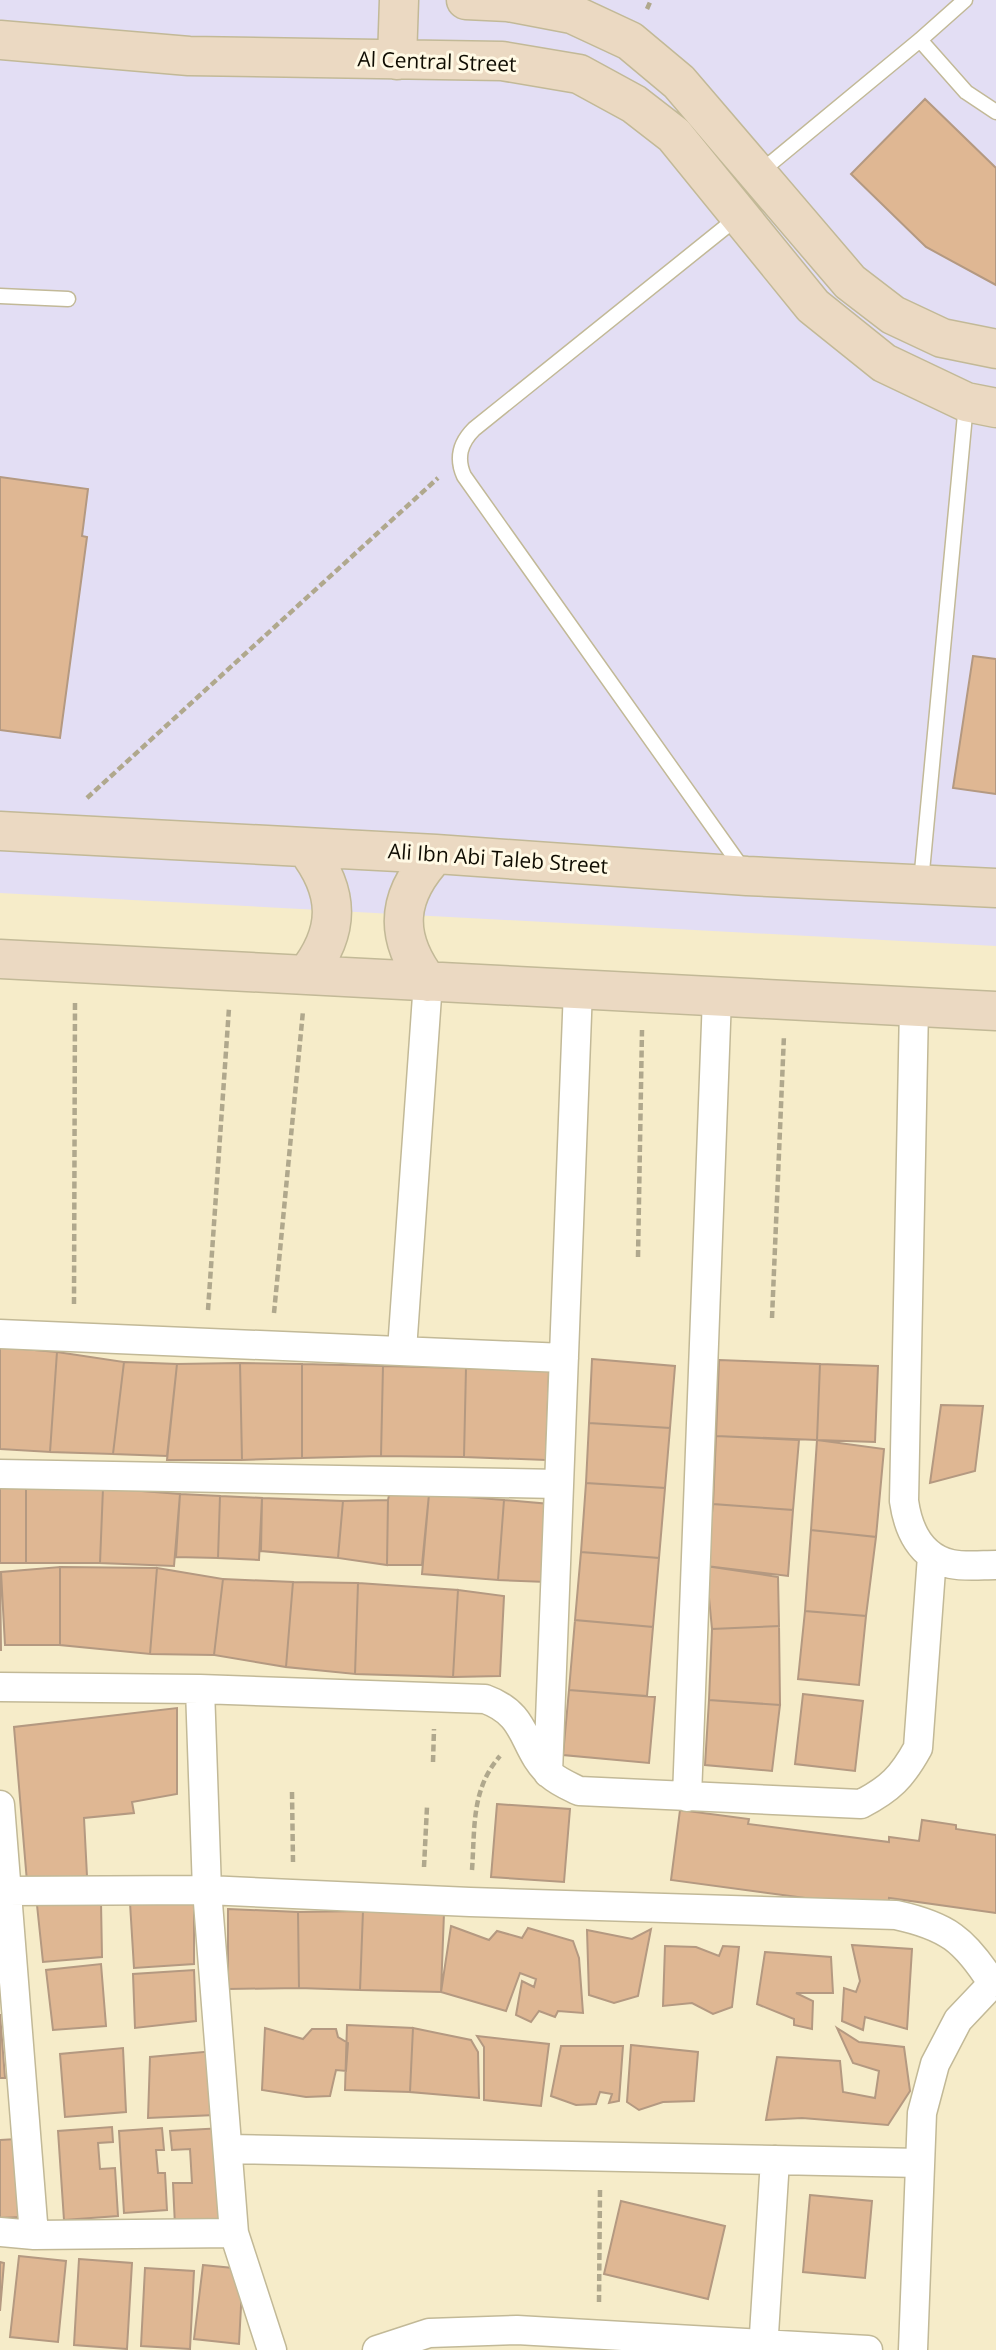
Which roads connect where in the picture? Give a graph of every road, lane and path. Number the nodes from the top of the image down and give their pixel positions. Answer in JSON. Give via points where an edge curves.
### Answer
{"nodes":[{"id":1,"x":399,"y":0,"type":"edge"},
{"id":2,"x":466,"y":0,"type":"edge"},
{"id":3,"x":965,"y":0,"type":"edge"},
{"id":4,"x":508,"y":1,"type":"edge"},
{"id":5,"x":0,"y":40,"type":"edge"},
{"id":6,"x":920,"y":40,"type":"junction"},
{"id":7,"x":397,"y":61,"type":"junction"},
{"id":8,"x":996,"y":112,"type":"edge"},
{"id":9,"x":758,"y":174,"type":"junction"},
{"id":10,"x":740,"y":216,"type":"junction"},
{"id":11,"x":0,"y":296,"type":"edge"},
{"id":12,"x":68,"y":299,"type":"dead end"},
{"id":13,"x":996,"y":349,"type":"edge"},
{"id":14,"x":981,"y":405,"type":"edge"},
{"id":15,"x":459,"y":459,"type":"junction"},
{"id":16,"x":0,"y":831,"type":"edge"},
{"id":17,"x":48,"y":834,"type":"junction"},
{"id":18,"x":306,"y":848,"type":"junction"},
{"id":19,"x":436,"y":855,"type":"junction"},
{"id":20,"x":747,"y":876,"type":"junction"},
{"id":21,"x":921,"y":884,"type":"junction"},
{"id":22,"x":996,"y":888,"type":"edge"},
{"id":23,"x":0,"y":959,"type":"edge"},
{"id":24,"x":76,"y":963,"type":"junction"},
{"id":25,"x":232,"y":971,"type":"junction"},
{"id":26,"x":306,"y":975,"type":"junction"},
{"id":27,"x":428,"y":982,"type":"junction"},
{"id":28,"x":578,"y":989,"type":"junction"},
{"id":29,"x":643,"y":993,"type":"junction"},
{"id":30,"x":717,"y":997,"type":"junction"},
{"id":31,"x":786,"y":1000,"type":"junction"},
{"id":32,"x":915,"y":1007,"type":"junction"},
{"id":33,"x":996,"y":1012,"type":"edge"},
{"id":34,"x":638,"y":1257,"type":"dead end"},
{"id":35,"x":772,"y":1318,"type":"dead end"},
{"id":36,"x":0,"y":1334,"type":"edge"},
{"id":37,"x":74,"y":1337,"type":"junction"},
{"id":38,"x":206,"y":1342,"type":"junction"},
{"id":39,"x":271,"y":1345,"type":"junction"},
{"id":40,"x":402,"y":1350,"type":"junction"},
{"id":41,"x":564,"y":1357,"type":"junction"},
{"id":42,"x":0,"y":1474,"type":"edge"},
{"id":43,"x":559,"y":1484,"type":"junction"},
{"id":44,"x":932,"y":1556,"type":"junction"},
{"id":45,"x":996,"y":1565,"type":"edge"},
{"id":46,"x":0,"y":1687,"type":"edge"},
{"id":47,"x":200,"y":1689,"type":"junction"},
{"id":48,"x":525,"y":1738,"type":"junction"},
{"id":49,"x":548,"y":1773,"type":"junction"},
{"id":50,"x":292,"y":1791,"type":"dead end"},
{"id":51,"x":687,"y":1797,"type":"junction"},
{"id":52,"x":0,"y":1805,"type":"edge"},
{"id":53,"x":427,"y":1807,"type":"dead end"},
{"id":54,"x":207,"y":1890,"type":"junction"},
{"id":55,"x":6,"y":1891,"type":"junction"},
{"id":56,"x":293,"y":1894,"type":"junction"},
{"id":57,"x":423,"y":1900,"type":"junction"},
{"id":58,"x":470,"y":1902,"type":"junction"},
{"id":59,"x":994,"y":1982,"type":"edge"},
{"id":60,"x":228,"y":2149,"type":"junction"},
{"id":61,"x":600,"y":2156,"type":"junction"},
{"id":62,"x":775,"y":2160,"type":"junction"},
{"id":63,"x":920,"y":2163,"type":"junction"},
{"id":64,"x":0,"y":2232,"type":"edge"},
{"id":65,"x":234,"y":2233,"type":"junction"},
{"id":66,"x":34,"y":2235,"type":"junction"},
{"id":67,"x":599,"y":2335,"type":"junction"},
{"id":68,"x":763,"y":2347,"type":"edge"},
{"id":69,"x":272,"y":2350,"type":"edge"},
{"id":70,"x":377,"y":2350,"type":"edge"},
{"id":71,"x":868,"y":2350,"type":"edge"},
{"id":72,"x":913,"y":2350,"type":"edge"}],
"edges":[{"from":1,"to":7,"type":"street"},
{"from":2,"to":4,"type":"street"},
{"from":3,"to":6,"type":"lane"},
{"from":4,"to":9,"type":"street","via":[[572,14],[630,41],[679,82]]},
{"from":5,"to":7,"type":"street","name":"Al Central Street","via":[[189,56]]},
{"from":6,"to":8,"type":"lane","via":[[966,92]]},
{"from":6,"to":9,"type":"lane"},
{"from":7,"to":10,"type":"street","name":"Al Central Street","via":[[502,61],[579,74],[635,104],[674,135]]},
{"from":9,"to":13,"type":"street","via":[[850,282],[893,315],[943,338]]},
{"from":10,"to":14,"type":"street","name":"Al Central Street","via":[[813,306],[884,363]]},
{"from":10,"to":15,"type":"lane","via":[[474,429],[466,437]]},
{"from":11,"to":12,"type":"lane"},
{"from":14,"to":21,"type":"lane"},
{"from":15,"to":17,"type":"path"},
{"from":15,"to":20,"type":"lane","via":[[464,476]]},
{"from":16,"to":17,"type":"street","name":"Ali Ibn Abi Taleb Street"},
{"from":17,"to":18,"type":"street","name":"Ali Ibn Abi Taleb Street"},
{"from":18,"to":19,"type":"street","name":"Ali Ibn Abi Taleb Street"},
{"from":18,"to":26,"type":"street","via":[[330,888],[333,911],[321,956]]},
{"from":19,"to":20,"type":"street","name":"Ali Ibn Abi Taleb Street"},
{"from":19,"to":27,"type":"street","via":[[419,872],[403,916],[413,962]]},
{"from":20,"to":21,"type":"street","name":"Ali Ibn Abi Taleb Street"},
{"from":21,"to":22,"type":"street","name":"Ali Ibn Abi Taleb Street"},
{"from":23,"to":24,"type":"street"},
{"from":24,"to":25,"type":"street"},
{"from":24,"to":37,"type":"path"},
{"from":25,"to":26,"type":"street"},
{"from":25,"to":38,"type":"path"},
{"from":26,"to":27,"type":"street"},
{"from":26,"to":39,"type":"path"},
{"from":27,"to":28,"type":"street"},
{"from":27,"to":40,"type":"street"},
{"from":28,"to":29,"type":"street"},
{"from":28,"to":41,"type":"street"},
{"from":29,"to":30,"type":"street"},
{"from":29,"to":34,"type":"path"},
{"from":30,"to":31,"type":"street"},
{"from":30,"to":51,"type":"street"},
{"from":31,"to":32,"type":"street"},
{"from":31,"to":35,"type":"path"},
{"from":32,"to":33,"type":"street"},
{"from":32,"to":44,"type":"street","via":[[904,1501],[916,1541]]},
{"from":36,"to":37,"type":"street"},
{"from":37,"to":38,"type":"street"},
{"from":38,"to":39,"type":"street"},
{"from":39,"to":40,"type":"street"},
{"from":40,"to":41,"type":"street"},
{"from":41,"to":43,"type":"street"},
{"from":42,"to":43,"type":"street"},
{"from":43,"to":49,"type":"street"},
{"from":44,"to":45,"type":"street","via":[[951,1564]]},
{"from":44,"to":51,"type":"street","via":[[918,1748],[905,1772],[885,1791],[861,1804]]},
{"from":46,"to":47,"type":"street"},
{"from":47,"to":48,"type":"street","via":[[485,1699],[511,1712]]},
{"from":47,"to":54,"type":"street"},
{"from":48,"to":49,"type":"street"},
{"from":48,"to":58,"type":"path","via":[[503,1751],[486,1770],[477,1794]]},
{"from":49,"to":51,"type":"street","via":[[579,1791]]},
{"from":50,"to":56,"type":"path"},
{"from":52,"to":55,"type":"street"},
{"from":53,"to":57,"type":"path"},
{"from":54,"to":55,"type":"street"},
{"from":54,"to":56,"type":"street"},
{"from":54,"to":60,"type":"street"},
{"from":55,"to":66,"type":"street"},
{"from":56,"to":57,"type":"street"},
{"from":57,"to":58,"type":"street"},
{"from":58,"to":59,"type":"street","via":[[896,1915],[926,1921],[953,1936]]},
{"from":59,"to":63,"type":"street","via":[[958,2020],[934,2064],[922,2113]]},
{"from":60,"to":61,"type":"street"},
{"from":60,"to":65,"type":"street"},
{"from":61,"to":62,"type":"street"},
{"from":61,"to":67,"type":"path"},
{"from":62,"to":63,"type":"street"},
{"from":62,"to":68,"type":"street"},
{"from":63,"to":72,"type":"street"},
{"from":64,"to":66,"type":"street"},
{"from":65,"to":66,"type":"street"},
{"from":65,"to":69,"type":"street"},
{"from":67,"to":68,"type":"street"},
{"from":67,"to":70,"type":"street","via":[[517,2330],[429,2333]]},
{"from":68,"to":71,"type":"street"}]}
